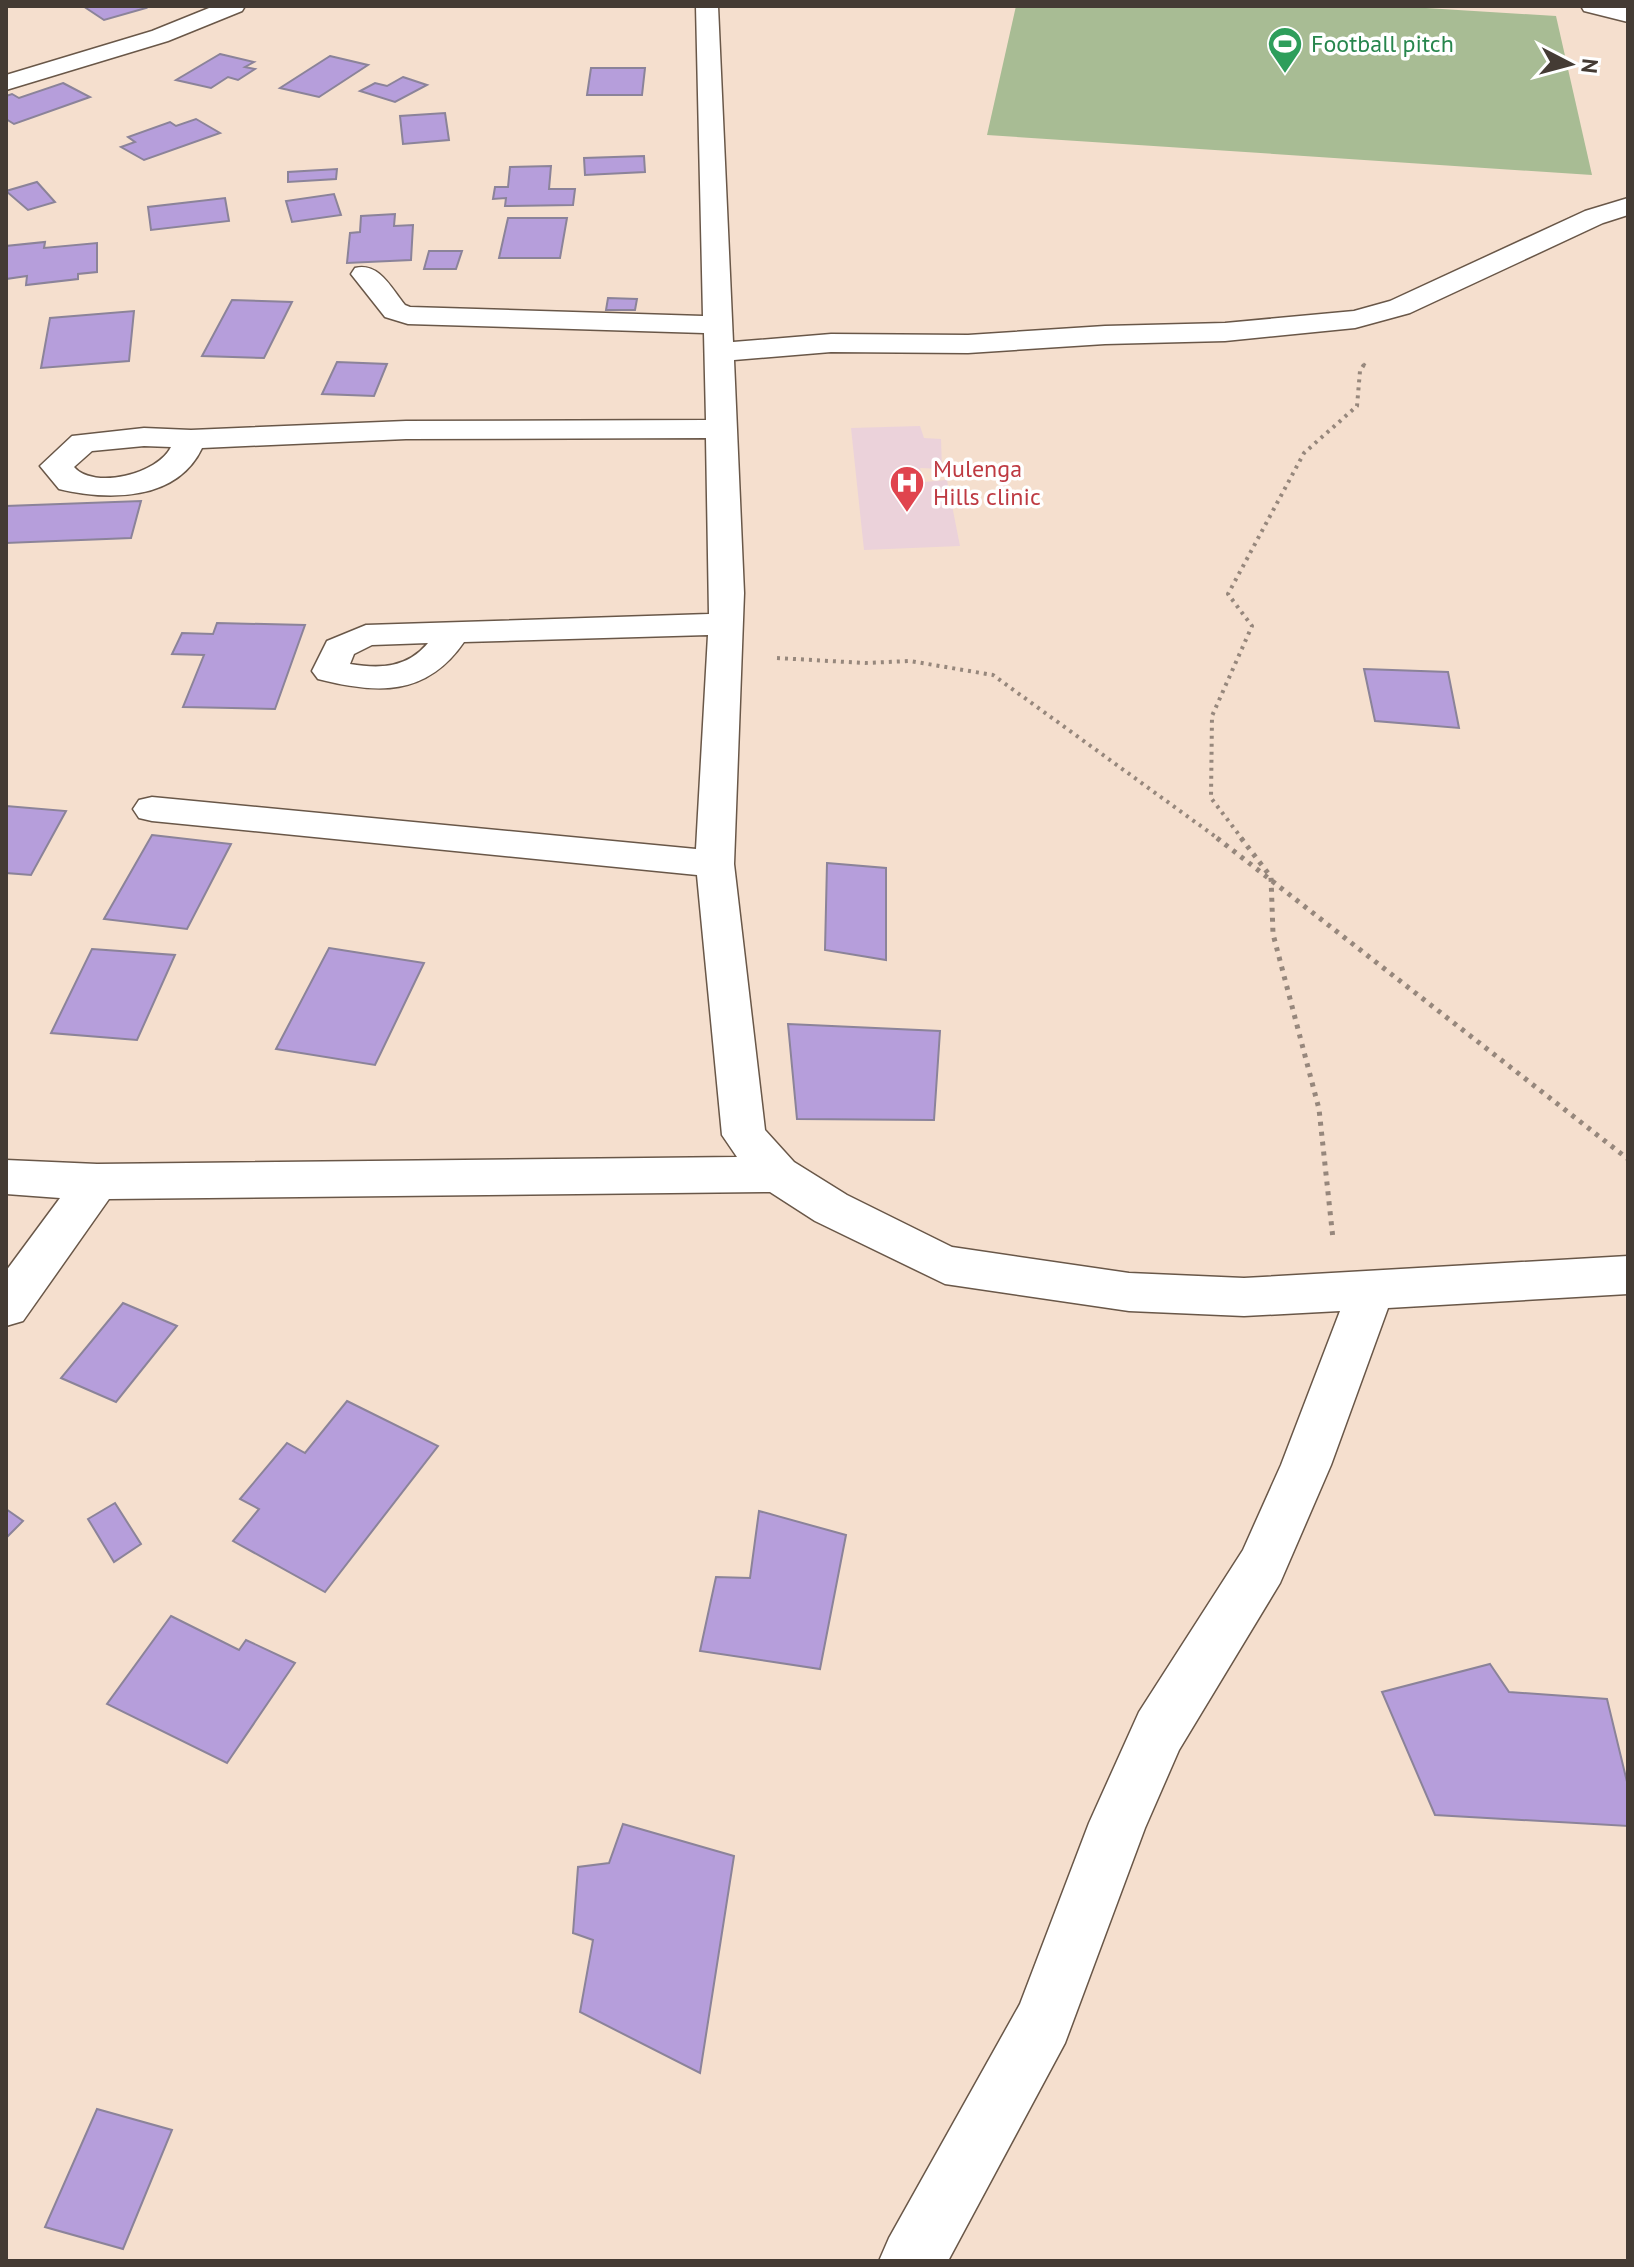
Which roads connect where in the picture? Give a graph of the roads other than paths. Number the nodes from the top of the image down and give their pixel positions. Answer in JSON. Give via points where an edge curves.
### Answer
{"nodes":[{"id":1,"x":234,"y":6,"type":"edge"},
{"id":2,"x":707,"y":6,"type":"edge"},
{"id":3,"x":1592,"y":6,"type":"edge"},
{"id":4,"x":1628,"y":15,"type":"edge"},
{"id":5,"x":6,"y":83,"type":"edge"},
{"id":6,"x":1628,"y":206,"type":"edge"},
{"id":7,"x":365,"y":274,"type":"dead end"},
{"id":8,"x":717,"y":338,"type":"junction"},
{"id":9,"x":721,"y":429,"type":"junction"},
{"id":10,"x":191,"y":439,"type":"dead end"},
{"id":11,"x":453,"y":634,"type":"dead end"},
{"id":12,"x":724,"y":640,"type":"junction"},
{"id":13,"x":152,"y":809,"type":"dead end"},
{"id":14,"x":715,"y":864,"type":"junction"},
{"id":15,"x":778,"y":1174,"type":"junction"},
{"id":16,"x":6,"y":1177,"type":"edge"},
{"id":17,"x":97,"y":1182,"type":"junction"},
{"id":18,"x":1628,"y":1275,"type":"edge"},
{"id":19,"x":1371,"y":1290,"type":"junction"},
{"id":20,"x":6,"y":1307,"type":"edge"},
{"id":21,"x":912,"y":2261,"type":"edge"}],
"edges":[{"from":1,"to":5,"type":"street","via":[[160,36]]},
{"from":2,"to":8,"type":"street"},
{"from":3,"to":4,"type":"street"},
{"from":6,"to":8,"type":"street","via":[[1400,307],[1355,319],[1225,332],[968,344]]},
{"from":7,"to":8,"type":"street","via":[[395,311],[408,315]]},
{"from":8,"to":9,"type":"street"},
{"from":9,"to":10,"type":"street","via":[[406,430]]},
{"from":9,"to":12,"type":"street"},
{"from":11,"to":12,"type":"street"},
{"from":12,"to":14,"type":"street"},
{"from":13,"to":14,"type":"street"},
{"from":14,"to":15,"type":"street","via":[[744,1135]]},
{"from":15,"to":17,"type":"street"},
{"from":15,"to":19,"type":"street","via":[[831,1208],[945,1265],[1129,1292],[1244,1297]]},
{"from":16,"to":17,"type":"street"},
{"from":17,"to":20,"type":"street"},
{"from":18,"to":19,"type":"street"},
{"from":19,"to":21,"type":"street","via":[[1262,1566],[1159,1731],[1118,1823],[1044,2022]]}]}
